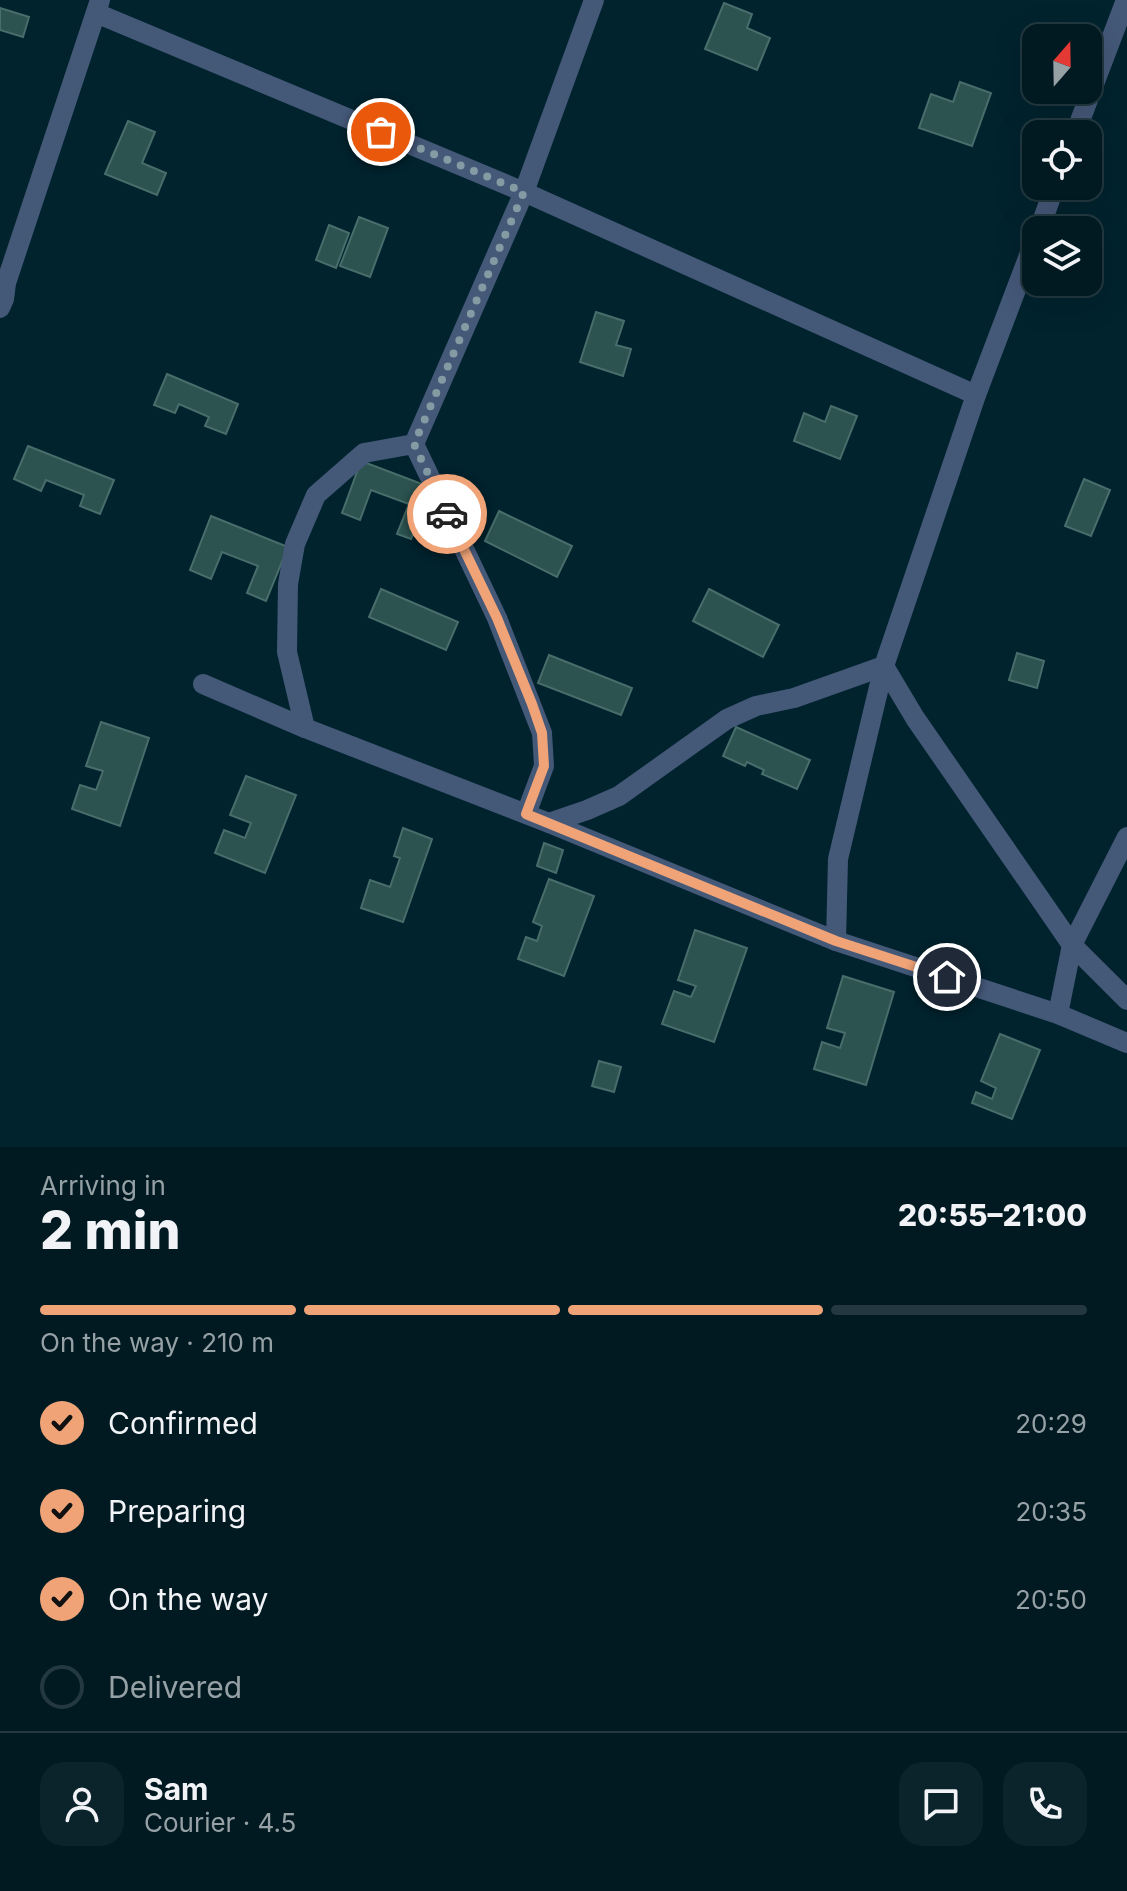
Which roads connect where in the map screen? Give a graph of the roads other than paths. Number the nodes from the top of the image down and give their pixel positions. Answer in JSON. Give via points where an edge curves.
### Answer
{"nodes":[{"id":1,"x":594,"y":0,"type":"edge"},
{"id":2,"x":1126,"y":0,"type":"edge"},
{"id":3,"x":98,"y":6,"type":"edge"},
{"id":4,"x":1080,"y":120,"type":"edge"},
{"id":5,"x":524,"y":192,"type":"junction"},
{"id":6,"x":1022,"y":274,"type":"edge"},
{"id":7,"x":0,"y":308,"type":"edge"},
{"id":8,"x":976,"y":395,"type":"junction"},
{"id":9,"x":414,"y":444,"type":"junction"},
{"id":10,"x":884,"y":666,"type":"junction"},
{"id":11,"x":203,"y":684,"type":"dead end"},
{"id":12,"x":305,"y":728,"type":"junction"},
{"id":13,"x":526,"y":814,"type":"junction"},
{"id":14,"x":549,"y":823,"type":"junction"},
{"id":15,"x":1127,"y":837,"type":"edge"},
{"id":16,"x":836,"y":941,"type":"junction"},
{"id":17,"x":1072,"y":945,"type":"junction"},
{"id":18,"x":1127,"y":1000,"type":"edge"},
{"id":19,"x":1058,"y":1014,"type":"junction"},
{"id":20,"x":1127,"y":1043,"type":"edge"}],
"edges":[{"from":1,"to":5,"type":"street"},
{"from":2,"to":4,"type":"street"},
{"from":3,"to":5,"type":"street"},
{"from":3,"to":7,"type":"street"},
{"from":5,"to":8,"type":"street"},
{"from":5,"to":9,"type":"street"},
{"from":6,"to":8,"type":"street"},
{"from":8,"to":10,"type":"street"},
{"from":9,"to":12,"type":"street","via":[[364,453],[316,495],[295,544],[288,584],[287,652]]},
{"from":9,"to":13,"type":"street","via":[[497,618],[542,733],[544,766]]},
{"from":10,"to":14,"type":"street","via":[[727,719],[619,796]]},
{"from":10,"to":16,"type":"street","via":[[838,859]]},
{"from":10,"to":17,"type":"street"},
{"from":11,"to":12,"type":"street"},
{"from":12,"to":13,"type":"street"},
{"from":13,"to":14,"type":"street"},
{"from":14,"to":16,"type":"street"},
{"from":15,"to":17,"type":"street"},
{"from":16,"to":19,"type":"street"},
{"from":17,"to":18,"type":"street"},
{"from":17,"to":19,"type":"street"},
{"from":19,"to":20,"type":"street"}]}
